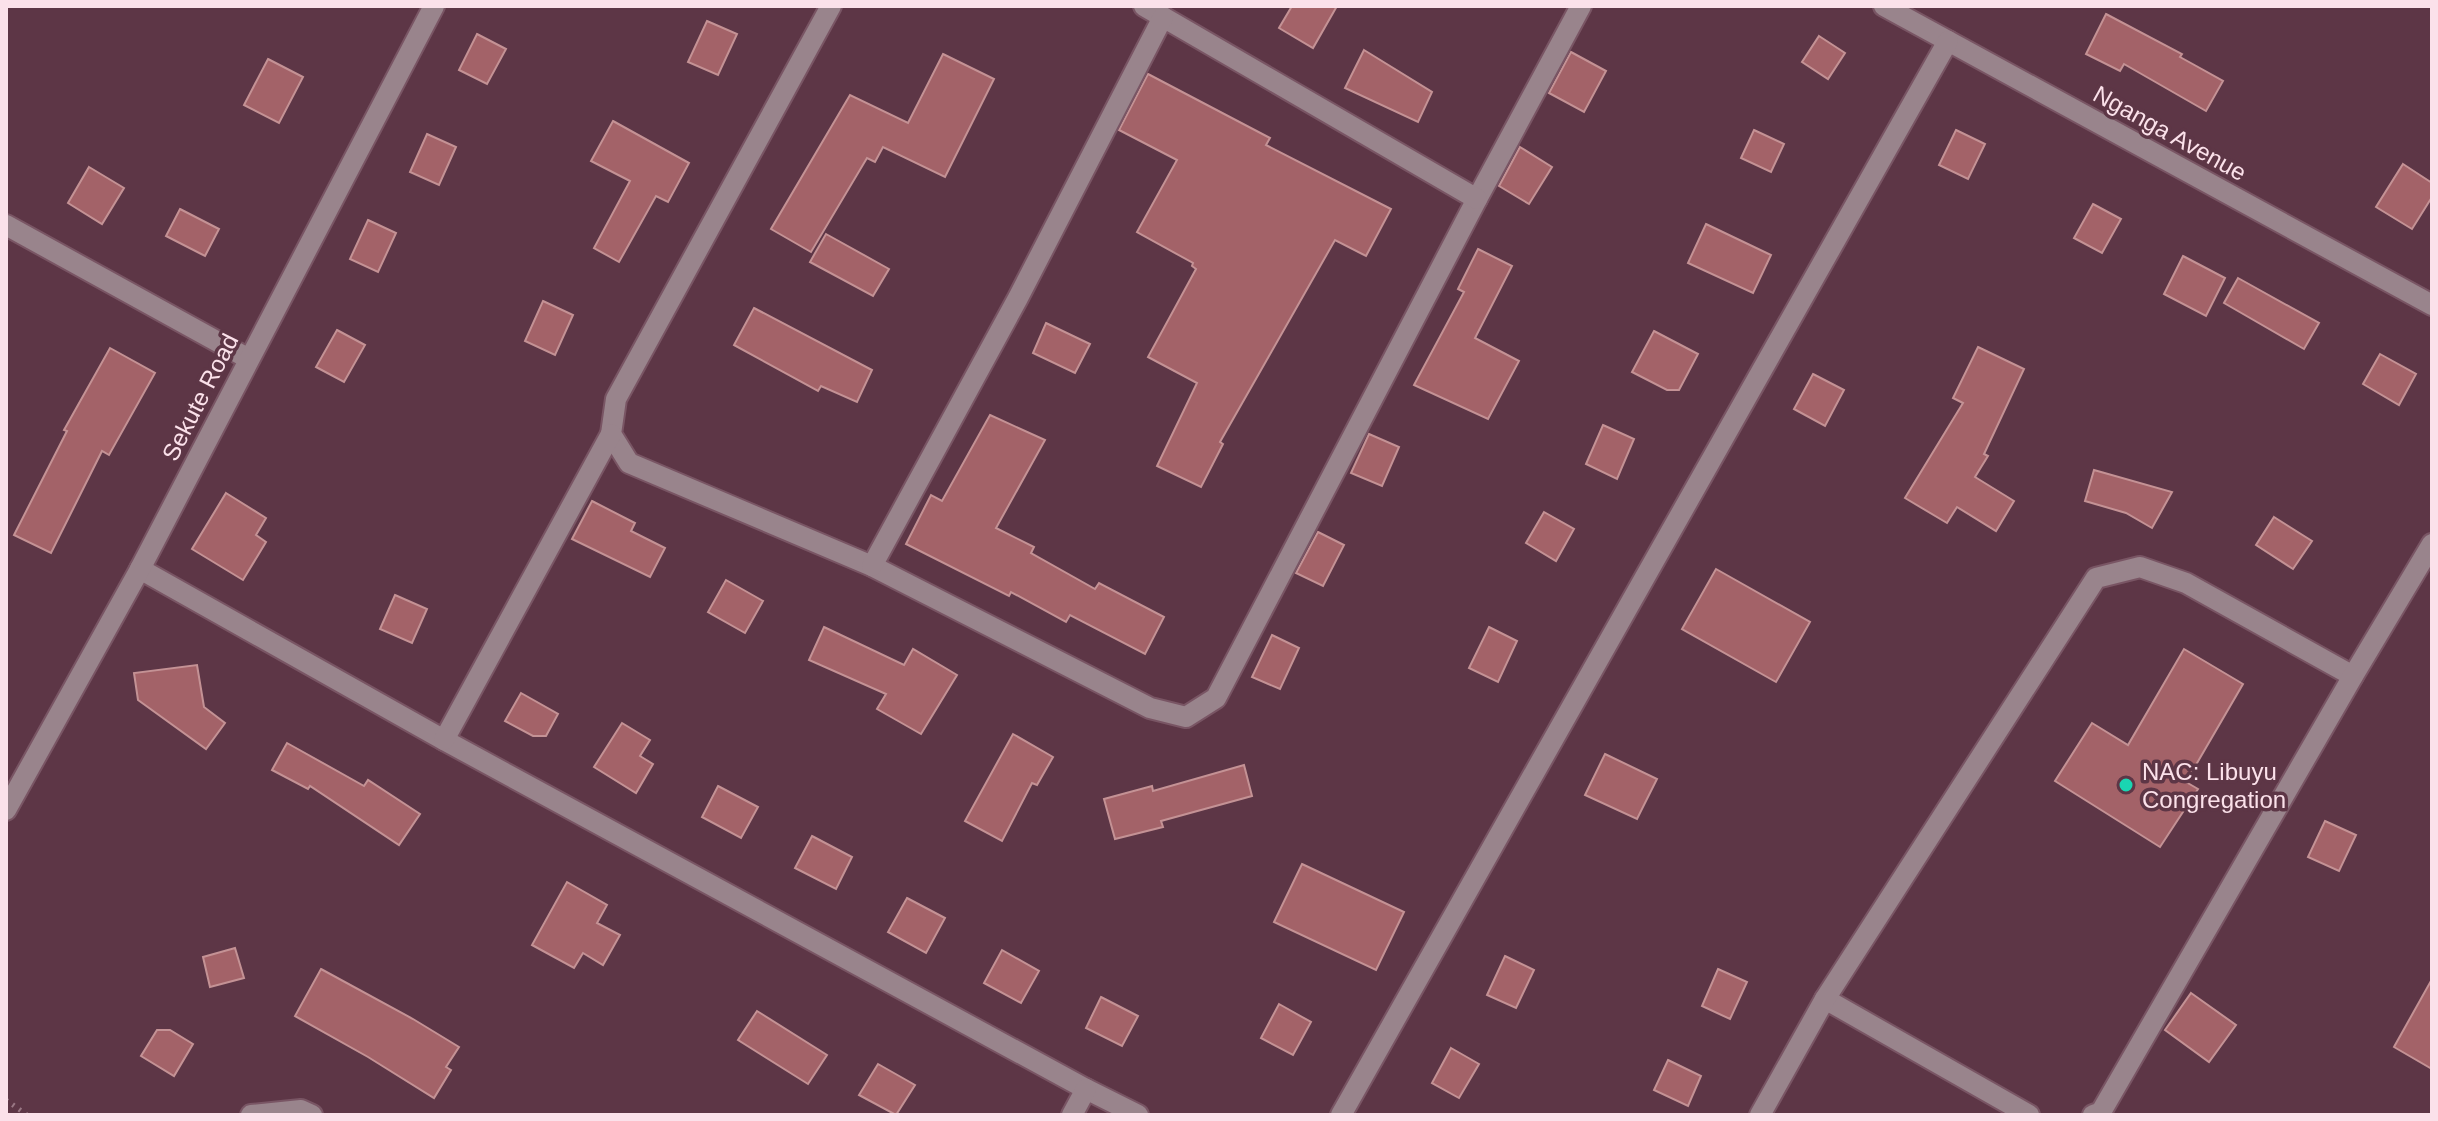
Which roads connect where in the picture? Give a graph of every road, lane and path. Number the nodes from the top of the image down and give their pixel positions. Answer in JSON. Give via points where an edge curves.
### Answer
{"nodes":[{"id":1,"x":434,"y":6,"type":"edge"},
{"id":2,"x":831,"y":6,"type":"edge"},
{"id":3,"x":1144,"y":6,"type":"edge"},
{"id":4,"x":1581,"y":6,"type":"edge"},
{"id":5,"x":1884,"y":6,"type":"edge"},
{"id":6,"x":1163,"y":17,"type":"junction"},
{"id":7,"x":1948,"y":41,"type":"junction"},
{"id":8,"x":1477,"y":199,"type":"junction"},
{"id":9,"x":6,"y":225,"type":"edge"},
{"id":10,"x":2432,"y":305,"type":"edge"},
{"id":11,"x":249,"y":359,"type":"junction"},
{"id":12,"x":611,"y":434,"type":"junction"},
{"id":13,"x":2432,"y":544,"type":"edge"},
{"id":14,"x":872,"y":566,"type":"junction"},
{"id":15,"x":140,"y":569,"type":"junction"},
{"id":16,"x":2353,"y":676,"type":"junction"},
{"id":17,"x":444,"y":740,"type":"junction"},
{"id":18,"x":6,"y":810,"type":"edge"},
{"id":19,"x":1825,"y":999,"type":"junction"},
{"id":20,"x":1086,"y":1089,"type":"junction"},
{"id":21,"x":6,"y":1100,"type":"edge"},
{"id":22,"x":27,"y":1115,"type":"edge"},
{"id":23,"x":251,"y":1115,"type":"edge"},
{"id":24,"x":312,"y":1115,"type":"edge"},
{"id":25,"x":1072,"y":1115,"type":"edge"},
{"id":26,"x":1138,"y":1115,"type":"edge"},
{"id":27,"x":1341,"y":1115,"type":"edge"},
{"id":28,"x":1760,"y":1115,"type":"edge"},
{"id":29,"x":2029,"y":1115,"type":"edge"},
{"id":30,"x":2093,"y":1115,"type":"edge"}],
"edges":[{"from":1,"to":11,"type":"street","name":"Sekute Road"},
{"from":2,"to":12,"type":"street","via":[[616,399]]},
{"from":3,"to":6,"type":"street"},
{"from":4,"to":8,"type":"street"},
{"from":5,"to":7,"type":"street","name":"Nganga Avenue"},
{"from":6,"to":8,"type":"street"},
{"from":6,"to":14,"type":"street"},
{"from":7,"to":10,"type":"street","name":"Nganga Avenue"},
{"from":7,"to":27,"type":"street"},
{"from":8,"to":14,"type":"street","via":[[1216,698],[1186,717],[1150,708]]},
{"from":9,"to":11,"type":"street"},
{"from":11,"to":15,"type":"street","name":"Sekute Road"},
{"from":12,"to":14,"type":"street","via":[[629,463]]},
{"from":12,"to":17,"type":"street"},
{"from":13,"to":16,"type":"street"},
{"from":15,"to":17,"type":"street"},
{"from":15,"to":18,"type":"street","name":"Sekute Road"},
{"from":16,"to":19,"type":"street","via":[[2186,583],[2140,567],[2096,578]]},
{"from":16,"to":30,"type":"street","via":[[2101,1112]]},
{"from":17,"to":20,"type":"street"},
{"from":19,"to":28,"type":"street"},
{"from":19,"to":29,"type":"street"},
{"from":20,"to":25,"type":"street"},
{"from":20,"to":26,"type":"street"},
{"from":21,"to":22,"type":"path"},
{"from":23,"to":24,"type":"street","via":[[301,1110]]}]}
